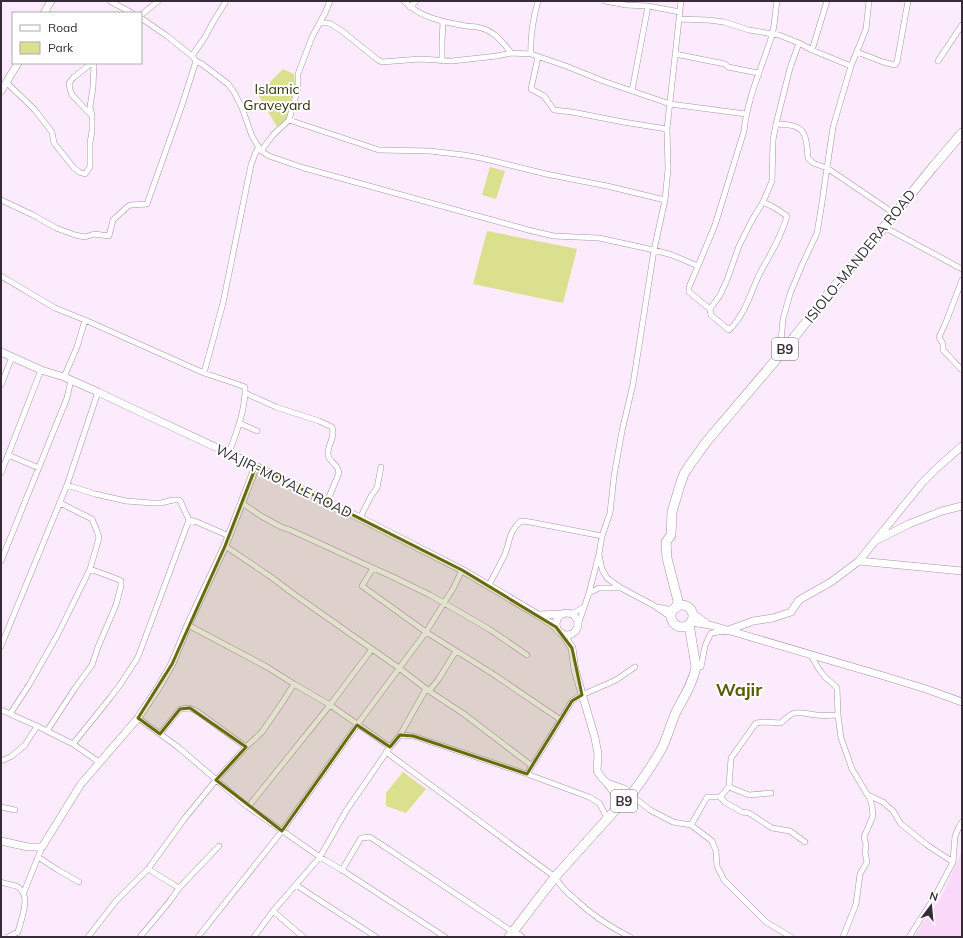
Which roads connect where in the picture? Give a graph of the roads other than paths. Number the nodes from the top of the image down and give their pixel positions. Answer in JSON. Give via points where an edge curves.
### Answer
{"nodes":[{"id":1,"x":51,"y":1,"type":"edge"},
{"id":2,"x":110,"y":1,"type":"edge"},
{"id":3,"x":158,"y":1,"type":"edge"},
{"id":4,"x":226,"y":1,"type":"edge"},
{"id":5,"x":330,"y":1,"type":"edge"},
{"id":6,"x":404,"y":1,"type":"edge"},
{"id":7,"x":416,"y":1,"type":"edge"},
{"id":8,"x":538,"y":1,"type":"edge"},
{"id":9,"x":607,"y":1,"type":"edge"},
{"id":10,"x":681,"y":1,"type":"edge"},
{"id":11,"x":777,"y":1,"type":"edge"},
{"id":12,"x":827,"y":1,"type":"edge"},
{"id":13,"x":869,"y":1,"type":"edge"},
{"id":14,"x":908,"y":1,"type":"edge"},
{"id":15,"x":648,"y":6,"type":"junction"},
{"id":16,"x":410,"y":7,"type":"junction"},
{"id":17,"x":45,"y":12,"type":"edge"},
{"id":18,"x":130,"y":12,"type":"edge"},
{"id":19,"x":680,"y":12,"type":"junction"},
{"id":20,"x":142,"y":14,"type":"edge"},
{"id":21,"x":142,"y":19,"type":"edge"},
{"id":22,"x":679,"y":19,"type":"junction"},
{"id":23,"x":320,"y":22,"type":"junction"},
{"id":24,"x":443,"y":22,"type":"junction"},
{"id":25,"x":962,"y":25,"type":"edge"},
{"id":26,"x":772,"y":34,"type":"junction"},
{"id":27,"x":798,"y":43,"type":"junction"},
{"id":28,"x":812,"y":50,"type":"junction"},
{"id":29,"x":857,"y":52,"type":"junction"},
{"id":30,"x":511,"y":53,"type":"junction"},
{"id":31,"x":531,"y":54,"type":"junction"},
{"id":32,"x":675,"y":54,"type":"junction"},
{"id":33,"x":538,"y":57,"type":"junction"},
{"id":34,"x":194,"y":58,"type":"junction"},
{"id":35,"x":938,"y":60,"type":"dead end"},
{"id":36,"x":442,"y":61,"type":"junction"},
{"id":37,"x":17,"y":64,"type":"edge"},
{"id":38,"x":92,"y":64,"type":"edge"},
{"id":39,"x":93,"y":64,"type":"edge"},
{"id":40,"x":851,"y":66,"type":"junction"},
{"id":41,"x":758,"y":73,"type":"junction"},
{"id":42,"x":3,"y":87,"type":"edge"},
{"id":43,"x":632,"y":91,"type":"junction"},
{"id":44,"x":670,"y":104,"type":"junction"},
{"id":45,"x":746,"y":114,"type":"junction"},
{"id":46,"x":92,"y":116,"type":"junction"},
{"id":47,"x":289,"y":120,"type":"junction"},
{"id":48,"x":776,"y":124,"type":"junction"},
{"id":49,"x":667,"y":129,"type":"junction"},
{"id":50,"x":962,"y":133,"type":"edge"},
{"id":51,"x":260,"y":150,"type":"junction"},
{"id":52,"x":827,"y":168,"type":"junction"},
{"id":53,"x":1,"y":200,"type":"edge"},
{"id":54,"x":665,"y":200,"type":"junction"},
{"id":55,"x":763,"y":202,"type":"junction"},
{"id":56,"x":895,"y":214,"type":"junction"},
{"id":57,"x":884,"y":227,"type":"junction"},
{"id":58,"x":654,"y":250,"type":"junction"},
{"id":59,"x":698,"y":266,"type":"junction"},
{"id":60,"x":962,"y":269,"type":"edge"},
{"id":61,"x":1,"y":276,"type":"edge"},
{"id":62,"x":962,"y":280,"type":"edge"},
{"id":63,"x":710,"y":309,"type":"junction"},
{"id":64,"x":84,"y":320,"type":"junction"},
{"id":65,"x":1,"y":352,"type":"edge"},
{"id":66,"x":780,"y":355,"type":"junction"},
{"id":67,"x":12,"y":356,"type":"junction"},
{"id":68,"x":41,"y":370,"type":"junction"},
{"id":69,"x":962,"y":370,"type":"edge"},
{"id":70,"x":204,"y":373,"type":"junction"},
{"id":71,"x":67,"y":378,"type":"junction"},
{"id":72,"x":1,"y":385,"type":"edge"},
{"id":73,"x":98,"y":392,"type":"junction"},
{"id":74,"x":245,"y":394,"type":"junction"},
{"id":75,"x":239,"y":423,"type":"junction"},
{"id":76,"x":257,"y":431,"type":"dead end"},
{"id":77,"x":962,"y":446,"type":"edge"},
{"id":78,"x":229,"y":453,"type":"junction"},
{"id":79,"x":8,"y":455,"type":"junction"},
{"id":80,"x":256,"y":466,"type":"junction"},
{"id":81,"x":381,"y":467,"type":"dead end"},
{"id":82,"x":39,"y":468,"type":"junction"},
{"id":83,"x":1,"y":473,"type":"edge"},
{"id":84,"x":67,"y":485,"type":"junction"},
{"id":85,"x":327,"y":502,"type":"junction"},
{"id":86,"x":60,"y":503,"type":"junction"},
{"id":87,"x":242,"y":503,"type":"junction"},
{"id":88,"x":962,"y":506,"type":"edge"},
{"id":89,"x":360,"y":518,"type":"junction"},
{"id":90,"x":188,"y":520,"type":"junction"},
{"id":91,"x":229,"y":536,"type":"junction"},
{"id":92,"x":602,"y":536,"type":"junction"},
{"id":93,"x":874,"y":541,"type":"junction"},
{"id":94,"x":225,"y":546,"type":"junction"},
{"id":95,"x":599,"y":554,"type":"junction"},
{"id":96,"x":1,"y":560,"type":"edge"},
{"id":97,"x":859,"y":561,"type":"junction"},
{"id":98,"x":373,"y":568,"type":"junction"},
{"id":99,"x":90,"y":569,"type":"junction"},
{"id":100,"x":462,"y":570,"type":"junction"},
{"id":101,"x":962,"y":571,"type":"edge"},
{"id":102,"x":489,"y":585,"type":"junction"},
{"id":103,"x":621,"y":588,"type":"junction"},
{"id":104,"x":675,"y":588,"type":"junction"},
{"id":105,"x":589,"y":593,"type":"junction"},
{"id":106,"x":444,"y":604,"type":"junction"},
{"id":107,"x":653,"y":605,"type":"junction"},
{"id":108,"x":584,"y":607,"type":"junction"},
{"id":109,"x":562,"y":614,"type":"junction"},
{"id":110,"x":572,"y":614,"type":"junction"},
{"id":111,"x":538,"y":615,"type":"junction"},
{"id":112,"x":675,"y":615,"type":"junction"},
{"id":113,"x":690,"y":617,"type":"junction"},
{"id":114,"x":188,"y":625,"type":"junction"},
{"id":115,"x":556,"y":627,"type":"junction"},
{"id":116,"x":576,"y":628,"type":"junction"},
{"id":117,"x":726,"y":631,"type":"junction"},
{"id":118,"x":426,"y":632,"type":"junction"},
{"id":119,"x":563,"y":634,"type":"junction"},
{"id":120,"x":692,"y":642,"type":"junction"},
{"id":121,"x":1,"y":646,"type":"edge"},
{"id":122,"x":572,"y":648,"type":"junction"},
{"id":123,"x":372,"y":649,"type":"junction"},
{"id":124,"x":456,"y":651,"type":"junction"},
{"id":125,"x":527,"y":655,"type":"dead end"},
{"id":126,"x":811,"y":655,"type":"junction"},
{"id":127,"x":634,"y":667,"type":"dead end"},
{"id":128,"x":696,"y":667,"type":"junction"},
{"id":129,"x":399,"y":668,"type":"junction"},
{"id":130,"x":294,"y":684,"type":"junction"},
{"id":131,"x":428,"y":690,"type":"junction"},
{"id":132,"x":582,"y":695,"type":"junction"},
{"id":133,"x":962,"y":702,"type":"edge"},
{"id":134,"x":330,"y":704,"type":"junction"},
{"id":135,"x":1,"y":710,"type":"edge"},
{"id":136,"x":10,"y":714,"type":"junction"},
{"id":137,"x":838,"y":715,"type":"junction"},
{"id":138,"x":138,"y":718,"type":"junction"},
{"id":139,"x":561,"y":720,"type":"junction"},
{"id":140,"x":357,"y":725,"type":"junction"},
{"id":141,"x":37,"y":726,"type":"junction"},
{"id":142,"x":47,"y":731,"type":"junction"},
{"id":143,"x":160,"y":734,"type":"junction"},
{"id":144,"x":400,"y":735,"type":"junction"},
{"id":145,"x":73,"y":744,"type":"junction"},
{"id":146,"x":246,"y":747,"type":"junction"},
{"id":147,"x":390,"y":747,"type":"junction"},
{"id":148,"x":386,"y":752,"type":"junction"},
{"id":149,"x":1,"y":762,"type":"edge"},
{"id":150,"x":99,"y":762,"type":"junction"},
{"id":151,"x":532,"y":766,"type":"junction"},
{"id":152,"x":527,"y":774,"type":"junction"},
{"id":153,"x":216,"y":780,"type":"junction"},
{"id":154,"x":607,"y":783,"type":"junction"},
{"id":155,"x":729,"y":787,"type":"junction"},
{"id":156,"x":771,"y":793,"type":"dead end"},
{"id":157,"x":867,"y":794,"type":"junction"},
{"id":158,"x":631,"y":795,"type":"junction"},
{"id":159,"x":720,"y":797,"type":"junction"},
{"id":160,"x":622,"y":803,"type":"junction"},
{"id":161,"x":1,"y":807,"type":"edge"},
{"id":162,"x":248,"y":807,"type":"junction"},
{"id":163,"x":15,"y":810,"type":"dead end"},
{"id":164,"x":608,"y":819,"type":"junction"},
{"id":165,"x":962,"y":822,"type":"edge"},
{"id":166,"x":691,"y":825,"type":"junction"},
{"id":167,"x":282,"y":831,"type":"junction"},
{"id":168,"x":1,"y":841,"type":"edge"},
{"id":169,"x":805,"y":842,"type":"dead end"},
{"id":170,"x":219,"y":846,"type":"dead end"},
{"id":171,"x":42,"y":847,"type":"junction"},
{"id":172,"x":38,"y":857,"type":"junction"},
{"id":173,"x":320,"y":857,"type":"junction"},
{"id":174,"x":953,"y":862,"type":"junction"},
{"id":175,"x":148,"y":868,"type":"junction"},
{"id":176,"x":342,"y":870,"type":"junction"},
{"id":177,"x":555,"y":877,"type":"junction"},
{"id":178,"x":1,"y":882,"type":"edge"},
{"id":179,"x":79,"y":882,"type":"dead end"},
{"id":180,"x":296,"y":885,"type":"junction"},
{"id":181,"x":180,"y":888,"type":"junction"},
{"id":182,"x":24,"y":892,"type":"junction"},
{"id":183,"x":273,"y":911,"type":"junction"},
{"id":184,"x":17,"y":934,"type":"edge"},
{"id":185,"x":511,"y":934,"type":"edge"},
{"id":186,"x":8,"y":937,"type":"edge"},
{"id":187,"x":88,"y":937,"type":"edge"},
{"id":188,"x":140,"y":937,"type":"edge"},
{"id":189,"x":198,"y":937,"type":"edge"},
{"id":190,"x":254,"y":937,"type":"edge"},
{"id":191,"x":303,"y":937,"type":"edge"},
{"id":192,"x":376,"y":937,"type":"edge"},
{"id":193,"x":445,"y":937,"type":"edge"},
{"id":194,"x":521,"y":937,"type":"edge"},
{"id":195,"x":630,"y":937,"type":"edge"},
{"id":196,"x":791,"y":937,"type":"edge"},
{"id":197,"x":843,"y":937,"type":"edge"},
{"id":198,"x":910,"y":937,"type":"edge"}],
"edges":[{"from":1,"to":17,"type":"street"},
{"from":2,"to":18,"type":"street"},
{"from":3,"to":20,"type":"street"},
{"from":4,"to":34,"type":"street"},
{"from":5,"to":23,"type":"street"},
{"from":6,"to":16,"type":"street"},
{"from":7,"to":16,"type":"street"},
{"from":8,"to":31,"type":"street","via":[[531,30]]},
{"from":9,"to":15,"type":"street"},
{"from":10,"to":19,"type":"street"},
{"from":11,"to":26,"type":"street"},
{"from":12,"to":28,"type":"street"},
{"from":13,"to":29,"type":"street","via":[[866,29]]},
{"from":14,"to":29,"type":"street","via":[[895,65]]},
{"from":15,"to":19,"type":"street"},
{"from":15,"to":43,"type":"street"},
{"from":16,"to":24,"type":"street","via":[[419,14]]},
{"from":19,"to":22,"type":"street"},
{"from":21,"to":34,"type":"street"},
{"from":22,"to":26,"type":"street","via":[[724,22]]},
{"from":22,"to":32,"type":"street"},
{"from":23,"to":36,"type":"street","via":[[342,31],[382,62]]},
{"from":23,"to":47,"type":"street","via":[[298,74],[298,88]]},
{"from":24,"to":30,"type":"street","via":[[481,28],[496,36]]},
{"from":24,"to":36,"type":"street"},
{"from":25,"to":35,"type":"street"},
{"from":26,"to":27,"type":"street"},
{"from":26,"to":41,"type":"street"},
{"from":27,"to":28,"type":"street"},
{"from":27,"to":48,"type":"street"},
{"from":28,"to":40,"type":"street"},
{"from":29,"to":40,"type":"street"},
{"from":30,"to":31,"type":"street"},
{"from":30,"to":36,"type":"street"},
{"from":31,"to":33,"type":"street"},
{"from":32,"to":41,"type":"street"},
{"from":32,"to":44,"type":"street"},
{"from":33,"to":43,"type":"street"},
{"from":33,"to":49,"type":"street","via":[[531,89],[544,96],[554,110]]},
{"from":34,"to":51,"type":"street","via":[[231,88]]},
{"from":34,"to":53,"type":"street","via":[[182,104],[148,204],[130,205],[126,208],[113,220],[109,236],[75,235]]},
{"from":37,"to":42,"type":"street"},
{"from":38,"to":46,"type":"street","via":[[74,77],[70,89],[72,95]]},
{"from":39,"to":46,"type":"street","via":[[90,106]]},
{"from":40,"to":52,"type":"street","via":[[833,127]]},
{"from":41,"to":45,"type":"street"},
{"from":42,"to":46,"type":"street","via":[[34,109],[52,132],[54,143],[74,168],[84,174],[90,167]]},
{"from":43,"to":44,"type":"street"},
{"from":44,"to":45,"type":"street"},
{"from":44,"to":49,"type":"street"},
{"from":45,"to":59,"type":"street","via":[[744,131],[715,225]]},
{"from":47,"to":51,"type":"street"},
{"from":47,"to":54,"type":"street","via":[[379,150],[430,151],[470,156]]},
{"from":48,"to":52,"type":"street","via":[[787,124],[802,130],[806,137],[808,158],[813,163]]},
{"from":48,"to":55,"type":"street","via":[[772,181]]},
{"from":49,"to":54,"type":"street","via":[[668,169]]},
{"from":50,"to":56,"type":"highway","name":"ISIOLO-MANDERA ROAD","number":"B9"},
{"from":51,"to":58,"type":"street","via":[[269,156],[304,168],[532,231],[565,237],[599,238]]},
{"from":51,"to":70,"type":"street","via":[[255,154],[251,165],[223,303]]},
{"from":52,"to":56,"type":"street"},
{"from":52,"to":66,"type":"street","via":[[817,233],[790,294],[783,319]]},
{"from":54,"to":58,"type":"street"},
{"from":55,"to":63,"type":"street","via":[[739,246],[720,295]]},
{"from":55,"to":63,"type":"street","via":[[787,216],[747,305],[729,330],[711,315]]},
{"from":56,"to":57,"type":"highway","name":"ISIOLO-MANDERA ROAD","number":"B9"},
{"from":57,"to":60,"type":"street"},
{"from":57,"to":66,"type":"highway","name":"ISIOLO-MANDERA ROAD","number":"B9"},
{"from":58,"to":59,"type":"street"},
{"from":58,"to":92,"type":"street","via":[[633,384],[614,476],[610,514]]},
{"from":59,"to":63,"type":"street","via":[[689,288],[690,292]]},
{"from":61,"to":64,"type":"street","via":[[55,308]]},
{"from":62,"to":69,"type":"street","via":[[939,337],[943,350]]},
{"from":64,"to":70,"type":"street"},
{"from":64,"to":71,"type":"street"},
{"from":65,"to":67,"type":"street","name":"WAJIR-MOYALE ROAD"},
{"from":66,"to":104,"type":"highway","name":"ISIOLO-MANDERA ROAD","number":"B9","via":[[707,441],[684,474],[672,512],[671,535],[666,542],[667,558]]},
{"from":67,"to":68,"type":"street","name":"WAJIR-MOYALE ROAD"},
{"from":67,"to":72,"type":"street"},
{"from":68,"to":71,"type":"street","name":"WAJIR-MOYALE ROAD"},
{"from":68,"to":79,"type":"street"},
{"from":70,"to":74,"type":"street","via":[[245,387]]},
{"from":71,"to":73,"type":"street","name":"WAJIR-MOYALE ROAD"},
{"from":71,"to":82,"type":"street","via":[[67,398]]},
{"from":73,"to":78,"type":"street","name":"WAJIR-MOYALE ROAD"},
{"from":73,"to":84,"type":"street"},
{"from":74,"to":75,"type":"street"},
{"from":74,"to":85,"type":"street","via":[[332,427],[334,432],[328,453],[339,473]]},
{"from":75,"to":76,"type":"street"},
{"from":75,"to":78,"type":"street"},
{"from":77,"to":93,"type":"street","via":[[922,483]]},
{"from":78,"to":80,"type":"street","name":"WAJIR-MOYALE ROAD"},
{"from":79,"to":82,"type":"street"},
{"from":79,"to":83,"type":"street"},
{"from":80,"to":85,"type":"street","name":"WAJIR-MOYALE ROAD"},
{"from":80,"to":87,"type":"street"},
{"from":81,"to":89,"type":"street","via":[[378,488]]},
{"from":82,"to":96,"type":"street"},
{"from":84,"to":86,"type":"street"},
{"from":84,"to":90,"type":"street","via":[[126,501],[157,503],[177,500],[181,502]]},
{"from":85,"to":89,"type":"street","name":"WAJIR-MOYALE ROAD"},
{"from":86,"to":99,"type":"street","via":[[92,520],[97,531],[99,538]]},
{"from":86,"to":121,"type":"street"},
{"from":87,"to":91,"type":"street"},
{"from":87,"to":98,"type":"street","via":[[281,527]]},
{"from":88,"to":93,"type":"street","via":[[909,524]]},
{"from":89,"to":100,"type":"street","name":"WAJIR-MOYALE ROAD"},
{"from":90,"to":91,"type":"street"},
{"from":90,"to":145,"type":"street","via":[[138,657],[122,682]]},
{"from":91,"to":94,"type":"street"},
{"from":92,"to":95,"type":"street"},
{"from":92,"to":102,"type":"street","via":[[521,521],[512,532]]},
{"from":93,"to":97,"type":"street"},
{"from":94,"to":114,"type":"street"},
{"from":94,"to":123,"type":"street"},
{"from":95,"to":103,"type":"street","via":[[607,578]]},
{"from":95,"to":105,"type":"street"},
{"from":97,"to":101,"type":"street"},
{"from":97,"to":117,"type":"street","via":[[831,582],[800,600],[791,612],[753,621]]},
{"from":98,"to":106,"type":"street"},
{"from":98,"to":118,"type":"street","via":[[362,586]]},
{"from":99,"to":136,"type":"street","via":[[58,634]]},
{"from":99,"to":142,"type":"street","via":[[121,581],[120,592],[92,665]]},
{"from":100,"to":102,"type":"street","name":"WAJIR-MOYALE ROAD"},
{"from":100,"to":106,"type":"street"},
{"from":102,"to":111,"type":"street","name":"WAJIR-MOYALE ROAD"},
{"from":103,"to":105,"type":"street","via":[[599,588]]},
{"from":103,"to":107,"type":"street"},
{"from":104,"to":112,"type":"highway","name":"ISIOLO-MANDERA ROAD","number":"B9","via":[[678,601]]},
{"from":104,"to":113,"type":"highway","name":"ISIOLO-MANDERA ROAD","number":"B9","via":[[684,599]]},
{"from":105,"to":108,"type":"street"},
{"from":106,"to":118,"type":"street"},
{"from":106,"to":125,"type":"street","via":[[489,629]]},
{"from":107,"to":112,"type":"street"},
{"from":107,"to":112,"type":"street","via":[[667,609]]},
{"from":108,"to":110,"type":"street"},
{"from":108,"to":116,"type":"street"},
{"from":109,"to":110,"type":"street"},
{"from":109,"to":111,"type":"street"},
{"from":109,"to":115,"type":"street","via":[[557,619]]},
{"from":110,"to":116,"type":"street","via":[[577,621]]},
{"from":111,"to":115,"type":"street","name":"WAJIR-MOYALE ROAD"},
{"from":112,"to":113,"type":"highway","via":[[682,606]]},
{"from":112,"to":113,"type":"highway","via":[[684,627]]},
{"from":112,"to":120,"type":"highway"},
{"from":113,"to":117,"type":"street"},
{"from":113,"to":120,"type":"highway","name":"ISIOLO-MANDERA ROAD","number":"B9"},
{"from":114,"to":130,"type":"street"},
{"from":114,"to":138,"type":"street","via":[[172,664]]},
{"from":115,"to":119,"type":"street"},
{"from":116,"to":119,"type":"street","via":[[571,634]]},
{"from":116,"to":122,"type":"street"},
{"from":117,"to":126,"type":"street"},
{"from":117,"to":128,"type":"street","via":[[710,633],[701,667]]},
{"from":118,"to":124,"type":"street"},
{"from":118,"to":129,"type":"street"},
{"from":119,"to":122,"type":"street"},
{"from":120,"to":128,"type":"highway","name":"ISIOLO-MANDERA ROAD","number":"B9"},
{"from":122,"to":132,"type":"street"},
{"from":123,"to":129,"type":"street"},
{"from":123,"to":134,"type":"street"},
{"from":124,"to":131,"type":"street","via":[[438,680]]},
{"from":124,"to":139,"type":"street"},
{"from":126,"to":133,"type":"street"},
{"from":126,"to":137,"type":"street","via":[[825,678],[837,688]]},
{"from":127,"to":132,"type":"street","via":[[616,680]]},
{"from":128,"to":158,"type":"highway","name":"ISIOLO-MANDERA ROAD","number":"B9","via":[[690,687],[676,712],[663,745]]},
{"from":129,"to":131,"type":"street"},
{"from":129,"to":140,"type":"street"},
{"from":130,"to":134,"type":"street"},
{"from":130,"to":146,"type":"street","via":[[262,732]]},
{"from":131,"to":144,"type":"street"},
{"from":131,"to":151,"type":"street"},
{"from":132,"to":139,"type":"street","via":[[572,701]]},
{"from":132,"to":154,"type":"street","via":[[595,738],[598,754],[597,771]]},
{"from":134,"to":140,"type":"street"},
{"from":134,"to":162,"type":"street"},
{"from":135,"to":136,"type":"street"},
{"from":136,"to":141,"type":"street"},
{"from":137,"to":155,"type":"street","via":[[798,712],[788,716],[781,723],[756,723],[731,758]]},
{"from":137,"to":157,"type":"street","via":[[841,738],[852,769]]},
{"from":138,"to":143,"type":"street"},
{"from":138,"to":150,"type":"street"},
{"from":139,"to":151,"type":"street"},
{"from":140,"to":147,"type":"street"},
{"from":140,"to":167,"type":"street"},
{"from":141,"to":142,"type":"street"},
{"from":141,"to":149,"type":"street","via":[[25,745]]},
{"from":142,"to":145,"type":"street"},
{"from":143,"to":146,"type":"street","via":[[180,709],[190,708]]},
{"from":143,"to":153,"type":"street"},
{"from":144,"to":147,"type":"street"},
{"from":144,"to":152,"type":"street","via":[[413,736]]},
{"from":145,"to":150,"type":"street"},
{"from":146,"to":153,"type":"street"},
{"from":147,"to":148,"type":"street"},
{"from":148,"to":173,"type":"street","via":[[346,811]]},
{"from":148,"to":177,"type":"street"},
{"from":150,"to":171,"type":"street","via":[[81,784]]},
{"from":151,"to":152,"type":"street"},
{"from":152,"to":164,"type":"street","via":[[590,797],[599,803]]},
{"from":153,"to":162,"type":"street"},
{"from":153,"to":175,"type":"street"},
{"from":154,"to":158,"type":"street","via":[[624,789]]},
{"from":154,"to":160,"type":"street"},
{"from":155,"to":156,"type":"street","via":[[749,795]]},
{"from":155,"to":159,"type":"street"},
{"from":157,"to":174,"type":"street","via":[[883,802],[893,811],[901,824]]},
{"from":157,"to":197,"type":"street","via":[[872,806],[872,816],[864,837],[867,862],[860,874],[856,904]]},
{"from":158,"to":160,"type":"highway","name":"ISIOLO-MANDERA ROAD","number":"B9"},
{"from":158,"to":166,"type":"street","via":[[650,810],[673,822]]},
{"from":159,"to":166,"type":"street","via":[[707,797]]},
{"from":159,"to":169,"type":"street","via":[[726,803],[749,813],[772,828],[790,831]]},
{"from":160,"to":164,"type":"highway","name":"ISIOLO-MANDERA ROAD","number":"B9"},
{"from":161,"to":163,"type":"street"},
{"from":162,"to":167,"type":"street"},
{"from":164,"to":177,"type":"highway","name":"ISIOLO-MANDERA ROAD","number":"B9"},
{"from":165,"to":174,"type":"street","via":[[955,836]]},
{"from":166,"to":196,"type":"street","via":[[712,841],[724,880],[766,922]]},
{"from":167,"to":173,"type":"street"},
{"from":167,"to":189,"type":"street"},
{"from":168,"to":171,"type":"street","via":[[28,847]]},
{"from":170,"to":181,"type":"street"},
{"from":171,"to":172,"type":"street"},
{"from":172,"to":179,"type":"street"},
{"from":172,"to":182,"type":"street"},
{"from":173,"to":176,"type":"street"},
{"from":173,"to":180,"type":"street"},
{"from":174,"to":198,"type":"street"},
{"from":175,"to":181,"type":"street"},
{"from":175,"to":187,"type":"street","via":[[116,901]]},
{"from":176,"to":185,"type":"street","via":[[361,838],[370,837]]},
{"from":176,"to":193,"type":"street"},
{"from":177,"to":185,"type":"highway","name":"ISIOLO-MANDERA ROAD","number":"B9"},
{"from":177,"to":195,"type":"street","via":[[561,887],[586,910]]},
{"from":178,"to":182,"type":"street","via":[[18,887]]},
{"from":180,"to":183,"type":"street"},
{"from":180,"to":192,"type":"street"},
{"from":181,"to":188,"type":"street"},
{"from":182,"to":184,"type":"street","via":[[25,904]]},
{"from":183,"to":190,"type":"street"},
{"from":183,"to":191,"type":"street"},
{"from":184,"to":186,"type":"street"},
{"from":185,"to":194,"type":"street"}]}
